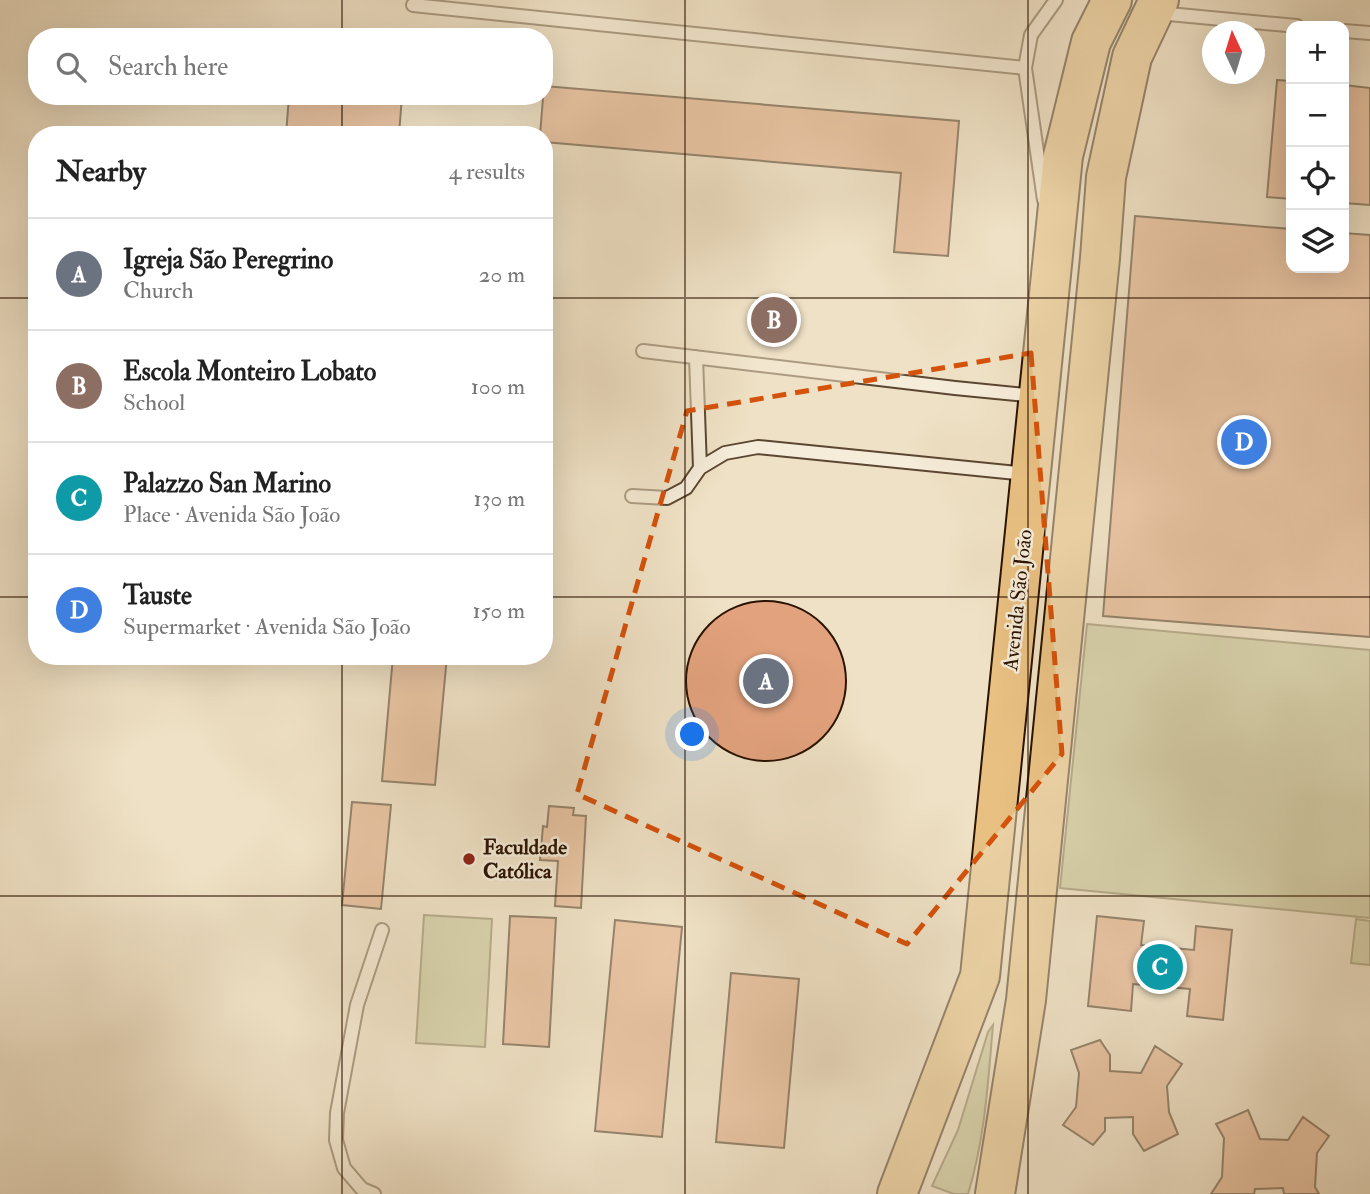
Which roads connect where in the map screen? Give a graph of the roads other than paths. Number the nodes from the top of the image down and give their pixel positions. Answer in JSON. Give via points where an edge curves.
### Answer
{"nodes":[{"id":1,"x":1056,"y":0,"type":"edge"},
{"id":2,"x":1112,"y":0,"type":"edge"},
{"id":3,"x":413,"y":5,"type":"dead end"},
{"id":4,"x":1156,"y":6,"type":"edge"},
{"id":5,"x":1286,"y":24,"type":"edge"},
{"id":6,"x":1349,"y":31,"type":"edge"},
{"id":7,"x":1370,"y":33,"type":"edge"},
{"id":8,"x":1025,"y":68,"type":"junction"},
{"id":9,"x":1054,"y":250,"type":"junction"},
{"id":10,"x":643,"y":351,"type":"dead end"},
{"id":11,"x":696,"y":357,"type":"junction"},
{"id":12,"x":1039,"y":396,"type":"junction"},
{"id":13,"x":699,"y":468,"type":"junction"},
{"id":14,"x":1031,"y":474,"type":"junction"},
{"id":15,"x":632,"y":496,"type":"dead end"},
{"id":16,"x":382,"y":930,"type":"dead end"},
{"id":17,"x":374,"y":1194,"type":"edge"},
{"id":18,"x":897,"y":1194,"type":"edge"},
{"id":19,"x":995,"y":1194,"type":"edge"}],
"edges":[{"from":1,"to":8,"type":"lane","via":[[1031,35]]},
{"from":2,"to":9,"type":"main road","name":"Avenida São João","via":[[1091,42],[1063,156]]},
{"from":3,"to":8,"type":"lane"},
{"from":4,"to":5,"type":"lane"},
{"from":4,"to":19,"type":"main road","via":[[1132,57],[1106,177],[1026,1000]]},
{"from":6,"to":7,"type":"lane"},
{"from":8,"to":9,"type":"lane"},
{"from":9,"to":12,"type":"main road","name":"Avenida São João"},
{"from":10,"to":11,"type":"lane"},
{"from":11,"to":12,"type":"lane"},
{"from":11,"to":13,"type":"lane"},
{"from":12,"to":14,"type":"main road","name":"Avenida São João"},
{"from":13,"to":14,"type":"lane","via":[[725,453],[758,447]]},
{"from":13,"to":15,"type":"lane","via":[[686,488],[667,498]]},
{"from":14,"to":18,"type":"main road","name":"Avenida São João","via":[[980,976]]},
{"from":16,"to":17,"type":"lane","via":[[357,1005],[336,1140],[344,1168],[362,1189]]}]}
